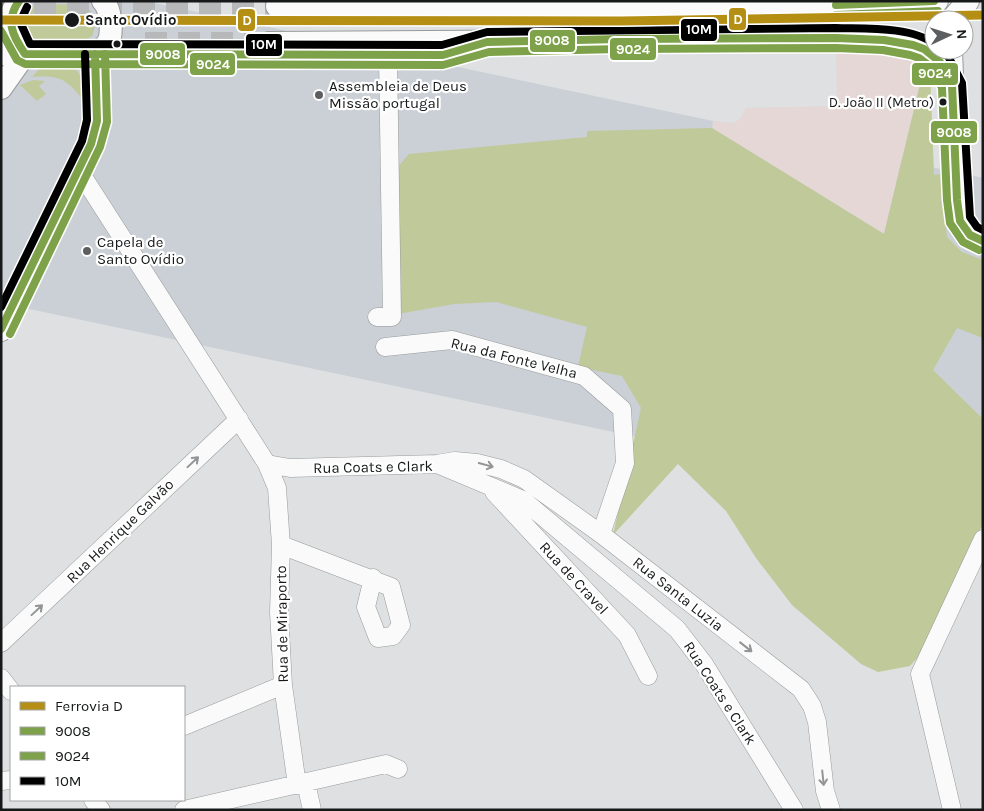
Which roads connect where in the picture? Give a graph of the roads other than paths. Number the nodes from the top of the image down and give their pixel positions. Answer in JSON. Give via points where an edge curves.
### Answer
{"nodes":[{"id":1,"x":19,"y":1,"type":"edge"},
{"id":2,"x":102,"y":1,"type":"edge"},
{"id":3,"x":937,"y":1,"type":"edge"},
{"id":4,"x":978,"y":1,"type":"edge"},
{"id":5,"x":983,"y":1,"type":"edge"},
{"id":6,"x":491,"y":4,"type":"edge"},
{"id":7,"x":277,"y":6,"type":"dead end"},
{"id":8,"x":487,"y":42,"type":"junction"},
{"id":9,"x":269,"y":43,"type":"tunnel mouth"},
{"id":10,"x":1,"y":54,"type":"edge"},
{"id":11,"x":25,"y":54,"type":"junction"},
{"id":12,"x":96,"y":54,"type":"junction"},
{"id":13,"x":388,"y":56,"type":"junction"},
{"id":14,"x":951,"y":60,"type":"edge"},
{"id":15,"x":952,"y":85,"type":"junction"},
{"id":16,"x":1,"y":88,"type":"edge"},
{"id":17,"x":80,"y":172,"type":"junction"},
{"id":18,"x":983,"y":241,"type":"edge"},
{"id":19,"x":8,"y":303,"type":"edge"},
{"id":20,"x":378,"y":317,"type":"dead end"},
{"id":21,"x":1,"y":330,"type":"edge"},
{"id":22,"x":385,"y":347,"type":"dead end"},
{"id":23,"x":239,"y":419,"type":"junction"},
{"id":24,"x":267,"y":464,"type":"junction"},
{"id":25,"x":437,"y":464,"type":"junction"},
{"id":26,"x":490,"y":488,"type":"junction"},
{"id":27,"x":601,"y":534,"type":"junction"},
{"id":28,"x":983,"y":539,"type":"edge"},
{"id":29,"x":281,"y":545,"type":"junction"},
{"id":30,"x":373,"y":578,"type":"dead end"},
{"id":31,"x":1,"y":643,"type":"edge"},
{"id":32,"x":648,"y":676,"type":"dead end"},
{"id":33,"x":1,"y":678,"type":"edge"},
{"id":34,"x":283,"y":685,"type":"junction"},
{"id":35,"x":10,"y":690,"type":"edge"},
{"id":36,"x":185,"y":726,"type":"edge"},
{"id":37,"x":398,"y":769,"type":"dead end"},
{"id":38,"x":302,"y":784,"type":"junction"},
{"id":39,"x":184,"y":810,"type":"edge"},
{"id":40,"x":312,"y":810,"type":"edge"},
{"id":41,"x":794,"y":810,"type":"edge"},
{"id":42,"x":831,"y":810,"type":"edge"},
{"id":43,"x":952,"y":810,"type":"edge"}],
"edges":[{"from":1,"to":11,"type":"main road","via":[[10,19],[11,33]]},
{"from":2,"to":12,"type":"main road","via":[[109,12],[110,37]]},
{"from":3,"to":6,"type":"main road","via":[[769,6]]},
{"from":4,"to":5,"type":"main road"},
{"from":6,"to":7,"type":"main road"},
{"from":8,"to":9,"type":"main road"},
{"from":8,"to":13,"type":"main road","via":[[443,56]]},
{"from":8,"to":15,"type":"main road","via":[[884,40],[924,49],[940,62]]},
{"from":10,"to":11,"type":"main road"},
{"from":11,"to":12,"type":"main road"},
{"from":11,"to":16,"type":"main road"},
{"from":12,"to":13,"type":"main road"},
{"from":12,"to":17,"type":"main road","via":[[97,121]]},
{"from":13,"to":20,"type":"street","via":[[392,317]]},
{"from":14,"to":15,"type":"main road"},
{"from":15,"to":18,"type":"main road","via":[[960,221],[970,235]]},
{"from":17,"to":19,"type":"main road"},
{"from":17,"to":23,"type":"street"},
{"from":19,"to":21,"type":"main road"},
{"from":22,"to":27,"type":"street","name":"Rua da Fonte Velha","via":[[452,340],[584,376],[622,410],[625,463]]},
{"from":23,"to":24,"type":"street"},
{"from":31,"to":23,"type":"street","name":"Rua Henrique Galvão","one_way":true},
{"from":24,"to":25,"type":"street","name":"Rua Coats e Clark","via":[[290,468]]},
{"from":24,"to":29,"type":"street","name":"Rua de Miraporto","via":[[277,488]]},
{"from":25,"to":26,"type":"street","name":"Rua Coats e Clark"},
{"from":25,"to":27,"type":"street","name":"Rua Santa Luzia","one_way":true,"via":[[477,462],[516,475]]},
{"from":26,"to":32,"type":"street","name":"Rua de Cravel","via":[[627,635]]},
{"from":26,"to":41,"type":"street","name":"Rua Coats e Clark","via":[[523,500],[677,629],[704,664]]},
{"from":27,"to":42,"type":"street","name":"Rua Santa Luzia","one_way":true,"via":[[800,689],[812,706],[817,722],[825,791]]},
{"from":28,"to":43,"type":"street","via":[[920,674]]},
{"from":29,"to":30,"type":"street"},
{"from":29,"to":34,"type":"street","name":"Rua de Miraporto","via":[[279,612]]},
{"from":33,"to":35,"type":"street"},
{"from":34,"to":36,"type":"street"},
{"from":34,"to":38,"type":"street","name":"Rua de Miraporto"},
{"from":37,"to":38,"type":"street","via":[[386,764]]},
{"from":38,"to":39,"type":"street"},
{"from":38,"to":40,"type":"street","name":"Rua de Miraporto"}]}
